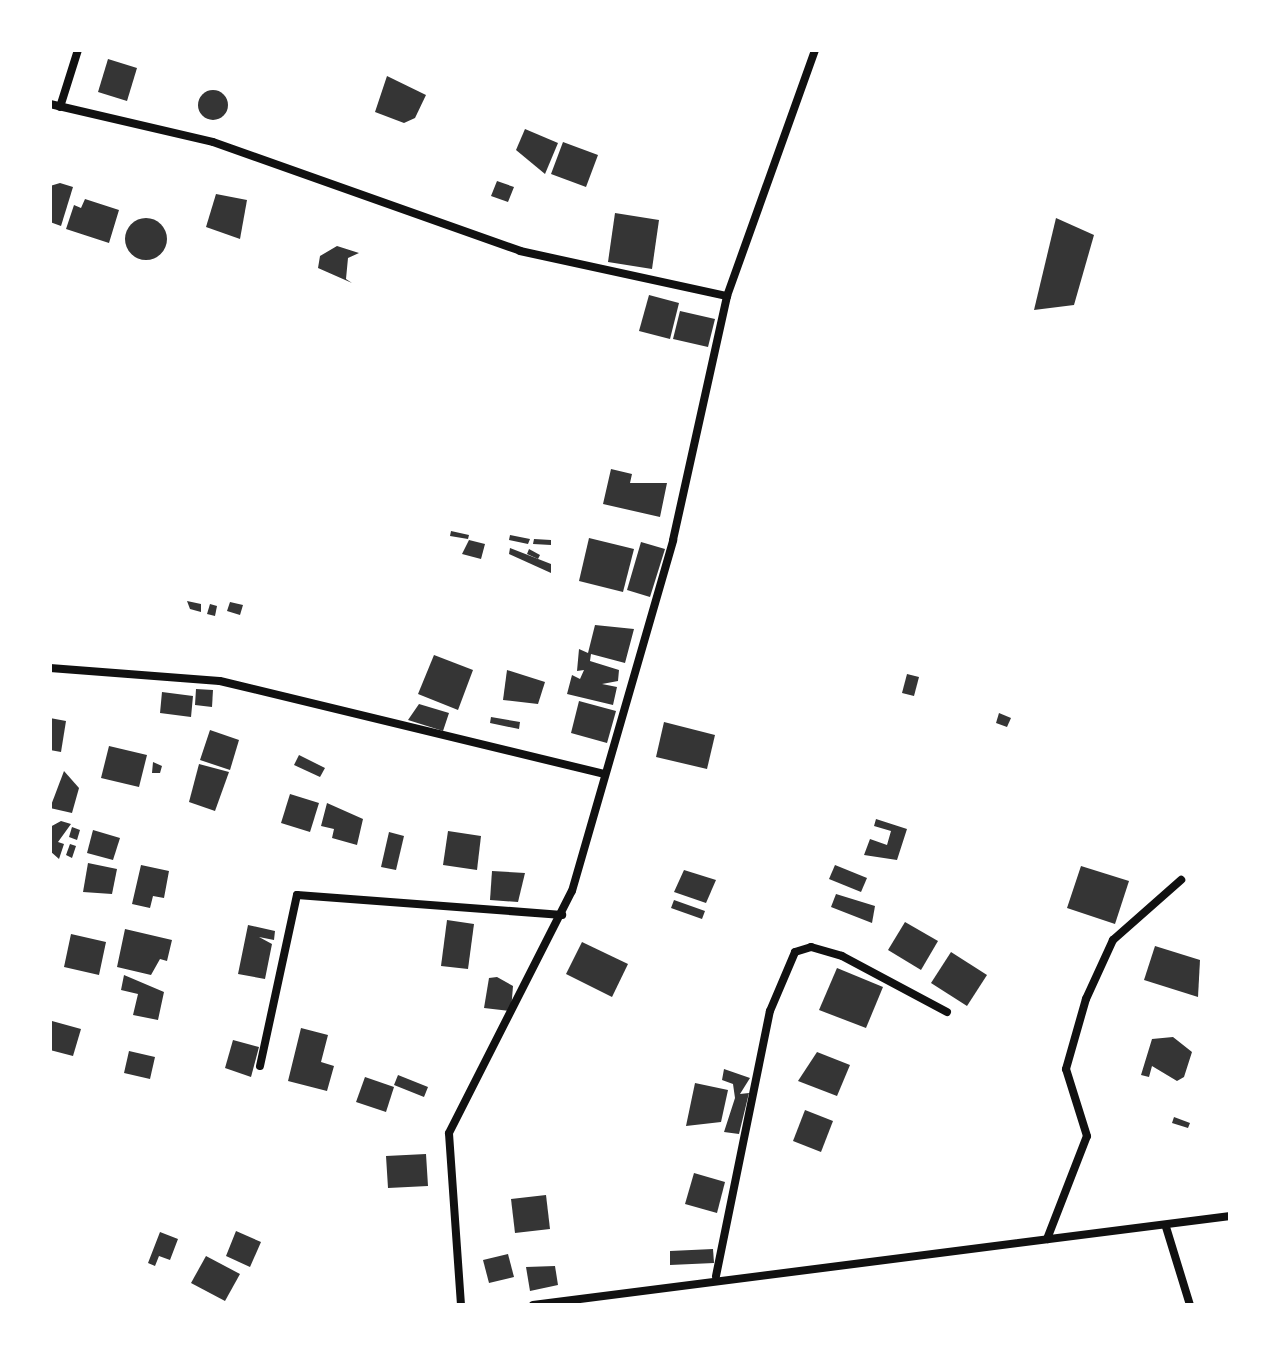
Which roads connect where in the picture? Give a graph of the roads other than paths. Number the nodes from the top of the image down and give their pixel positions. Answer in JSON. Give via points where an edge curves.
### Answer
{"nodes":[{"id":1,"x":78,"y":50,"type":"edge"},
{"id":2,"x":815,"y":50,"type":"edge"},
{"id":3,"x":50,"y":104,"type":"edge"},
{"id":4,"x":60,"y":107,"type":"junction"},
{"id":5,"x":727,"y":296,"type":"junction"},
{"id":6,"x":50,"y":668,"type":"edge"},
{"id":7,"x":603,"y":774,"type":"junction"},
{"id":8,"x":1181,"y":880,"type":"dead end"},
{"id":9,"x":562,"y":915,"type":"junction"},
{"id":10,"x":947,"y":1012,"type":"dead end"},
{"id":11,"x":260,"y":1066,"type":"dead end"},
{"id":12,"x":1230,"y":1216,"type":"edge"},
{"id":13,"x":1166,"y":1227,"type":"junction"},
{"id":14,"x":1047,"y":1239,"type":"junction"},
{"id":15,"x":716,"y":1276,"type":"junction"},
{"id":16,"x":461,"y":1305,"type":"edge"},
{"id":17,"x":533,"y":1305,"type":"edge"},
{"id":18,"x":1190,"y":1305,"type":"edge"}],
"edges":[{"from":1,"to":4,"type":"street"},
{"from":2,"to":5,"type":"street"},
{"from":3,"to":4,"type":"street"},
{"from":4,"to":5,"type":"street","via":[[213,142],[520,251]]},
{"from":5,"to":7,"type":"street","via":[[673,540]]},
{"from":6,"to":7,"type":"street","via":[[220,681]]},
{"from":7,"to":9,"type":"street"},
{"from":8,"to":14,"type":"street","via":[[1113,940],[1086,999],[1066,1069],[1087,1136]]},
{"from":9,"to":11,"type":"street","via":[[294,896]]},
{"from":9,"to":16,"type":"street","via":[[449,1133]]},
{"from":10,"to":15,"type":"street","via":[[842,956],[811,947],[795,952],[770,1011]]},
{"from":12,"to":13,"type":"street"},
{"from":13,"to":14,"type":"street"},
{"from":13,"to":18,"type":"street"},
{"from":14,"to":15,"type":"street"},
{"from":15,"to":17,"type":"street"}]}
